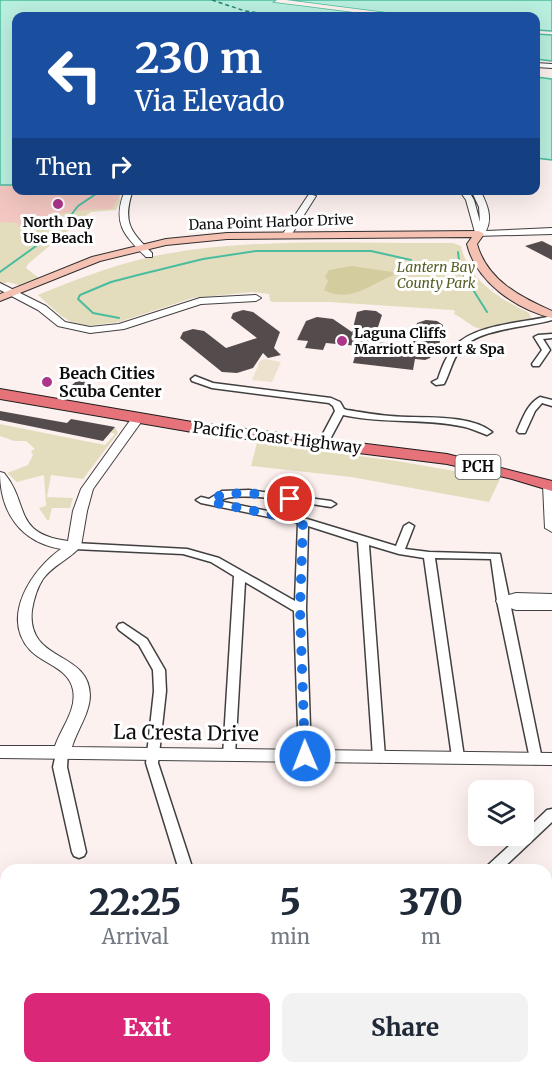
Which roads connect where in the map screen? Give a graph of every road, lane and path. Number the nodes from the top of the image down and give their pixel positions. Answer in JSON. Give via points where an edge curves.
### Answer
{"nodes":[{"id":1,"x":128,"y":195,"type":"edge"},
{"id":2,"x":468,"y":195,"type":"edge"},
{"id":3,"x":475,"y":195,"type":"edge"},
{"id":4,"x":312,"y":196,"type":"dead end"},
{"id":5,"x":475,"y":201,"type":"junction"},
{"id":6,"x":552,"y":231,"type":"edge"},
{"id":7,"x":479,"y":234,"type":"junction"},
{"id":8,"x":552,"y":236,"type":"edge"},
{"id":9,"x":287,"y":238,"type":"junction"},
{"id":10,"x":145,"y":251,"type":"junction"},
{"id":11,"x":0,"y":286,"type":"edge"},
{"id":12,"x":512,"y":294,"type":"junction"},
{"id":13,"x":18,"y":295,"type":"junction"},
{"id":14,"x":0,"y":298,"type":"edge"},
{"id":15,"x":256,"y":298,"type":"dead end"},
{"id":16,"x":536,"y":299,"type":"junction"},
{"id":17,"x":0,"y":306,"type":"edge"},
{"id":18,"x":550,"y":313,"type":"edge"},
{"id":19,"x":552,"y":336,"type":"edge"},
{"id":20,"x":536,"y":364,"type":"dead end"},
{"id":21,"x":195,"y":379,"type":"dead end"},
{"id":22,"x":436,"y":382,"type":"dead end"},
{"id":23,"x":0,"y":394,"type":"edge"},
{"id":24,"x":552,"y":404,"type":"edge"},
{"id":25,"x":340,"y":411,"type":"junction"},
{"id":26,"x":138,"y":418,"type":"junction"},
{"id":27,"x":522,"y":430,"type":"dead end"},
{"id":28,"x":487,"y":432,"type":"dead end"},
{"id":29,"x":323,"y":443,"type":"junction"},
{"id":30,"x":0,"y":476,"type":"edge"},
{"id":31,"x":551,"y":485,"type":"edge"},
{"id":32,"x":331,"y":504,"type":"dead end"},
{"id":33,"x":303,"y":521,"type":"junction"},
{"id":34,"x":409,"y":526,"type":"dead end"},
{"id":35,"x":552,"y":528,"type":"edge"},
{"id":36,"x":363,"y":540,"type":"junction"},
{"id":37,"x":74,"y":546,"type":"junction"},
{"id":38,"x":399,"y":551,"type":"junction"},
{"id":39,"x":429,"y":555,"type":"junction"},
{"id":40,"x":240,"y":575,"type":"junction"},
{"id":41,"x":552,"y":598,"type":"edge"},
{"id":42,"x":503,"y":601,"type":"junction"},
{"id":43,"x":552,"y":605,"type":"edge"},
{"id":44,"x":300,"y":609,"type":"junction"},
{"id":45,"x":123,"y":627,"type":"dead end"},
{"id":46,"x":0,"y":752,"type":"edge"},
{"id":47,"x":62,"y":752,"type":"junction"},
{"id":48,"x":154,"y":754,"type":"junction"},
{"id":49,"x":229,"y":754,"type":"junction"},
{"id":50,"x":305,"y":756,"type":"junction"},
{"id":51,"x":379,"y":757,"type":"junction"},
{"id":52,"x":458,"y":757,"type":"junction"},
{"id":53,"x":544,"y":759,"type":"edge"},
{"id":54,"x":552,"y":814,"type":"edge"},
{"id":55,"x":79,"y":852,"type":"dead end"},
{"id":56,"x":184,"y":864,"type":"edge"},
{"id":57,"x":498,"y":864,"type":"edge"}],
"edges":[{"from":1,"to":10,"type":"street","via":[[121,217],[129,234]]},
{"from":2,"to":5,"type":"street"},
{"from":3,"to":5,"type":"street"},
{"from":4,"to":9,"type":"street"},
{"from":5,"to":7,"type":"street","via":[[486,217]]},
{"from":6,"to":7,"type":"street","name":"Dana Point Harbor Drive"},
{"from":7,"to":8,"type":"street","name":"Dana Point Harbor Drive"},
{"from":7,"to":9,"type":"main road","name":"Dana Point Harbor Drive"},
{"from":7,"to":12,"type":"main road","via":[[472,244],[473,251],[483,269]]},
{"from":7,"to":16,"type":"main road","via":[[489,260],[503,278]]},
{"from":9,"to":10,"type":"main road","name":"Dana Point Harbor Drive"},
{"from":10,"to":13,"type":"main road","name":"Dana Point Harbor Drive"},
{"from":11,"to":13,"type":"street"},
{"from":12,"to":16,"type":"main road"},
{"from":12,"to":18,"type":"main road"},
{"from":13,"to":14,"type":"main road","name":"Dana Point Harbor Drive"},
{"from":13,"to":15,"type":"street","via":[[65,325],[93,330],[120,327],[200,301]]},
{"from":13,"to":17,"type":"main road","name":"Dana Point Harbor Drive"},
{"from":16,"to":18,"type":"main road"},
{"from":18,"to":22,"type":"street","via":[[535,324],[489,329],[468,338],[458,346],[441,382]]},
{"from":19,"to":20,"type":"street","via":[[538,337],[546,350]]},
{"from":21,"to":25,"type":"street","via":[[212,385],[331,401],[338,404]]},
{"from":23,"to":26,"type":"highway","name":"Pacific Coast Highway","number":"PCH"},
{"from":24,"to":27,"type":"street","via":[[540,400]]},
{"from":25,"to":28,"type":"street","via":[[390,419],[423,419]]},
{"from":25,"to":29,"type":"street"},
{"from":26,"to":29,"type":"highway","name":"Pacific Coast Highway","number":"PCH"},
{"from":26,"to":37,"type":"street","via":[[87,489]]},
{"from":29,"to":31,"type":"highway","name":"Pacific Coast Highway","number":"PCH","via":[[451,461]]},
{"from":30,"to":37,"type":"street","via":[[9,485],[15,513],[32,533],[51,544]]},
{"from":31,"to":35,"type":"street"},
{"from":32,"to":33,"type":"street","via":[[249,493],[222,494],[206,501]]},
{"from":33,"to":36,"type":"street"},
{"from":33,"to":44,"type":"street"},
{"from":34,"to":38,"type":"street"},
{"from":36,"to":38,"type":"street"},
{"from":36,"to":51,"type":"street"},
{"from":37,"to":40,"type":"street","via":[[183,551],[215,560]]},
{"from":37,"to":47,"type":"street","via":[[47,564],[29,590],[22,619],[27,639],[72,672],[81,687],[81,707]]},
{"from":38,"to":39,"type":"street"},
{"from":39,"to":42,"type":"street","via":[[496,556]]},
{"from":39,"to":52,"type":"street"},
{"from":40,"to":44,"type":"street"},
{"from":40,"to":49,"type":"street"},
{"from":41,"to":42,"type":"street"},
{"from":42,"to":43,"type":"street"},
{"from":42,"to":53,"type":"street"},
{"from":44,"to":50,"type":"street"},
{"from":45,"to":48,"type":"street","via":[[143,642],[159,670]]},
{"from":46,"to":47,"type":"street","name":"La Cresta Drive"},
{"from":47,"to":48,"type":"street","name":"La Cresta Drive"},
{"from":47,"to":55,"type":"street","via":[[60,767]]},
{"from":48,"to":49,"type":"street","name":"La Cresta Drive"},
{"from":48,"to":56,"type":"street","via":[[152,763]]},
{"from":49,"to":50,"type":"street","name":"La Cresta Drive"},
{"from":50,"to":51,"type":"street","name":"La Cresta Drive"},
{"from":51,"to":52,"type":"street","name":"La Cresta Drive"},
{"from":52,"to":53,"type":"street","name":"La Cresta Drive"},
{"from":54,"to":57,"type":"street"}]}
